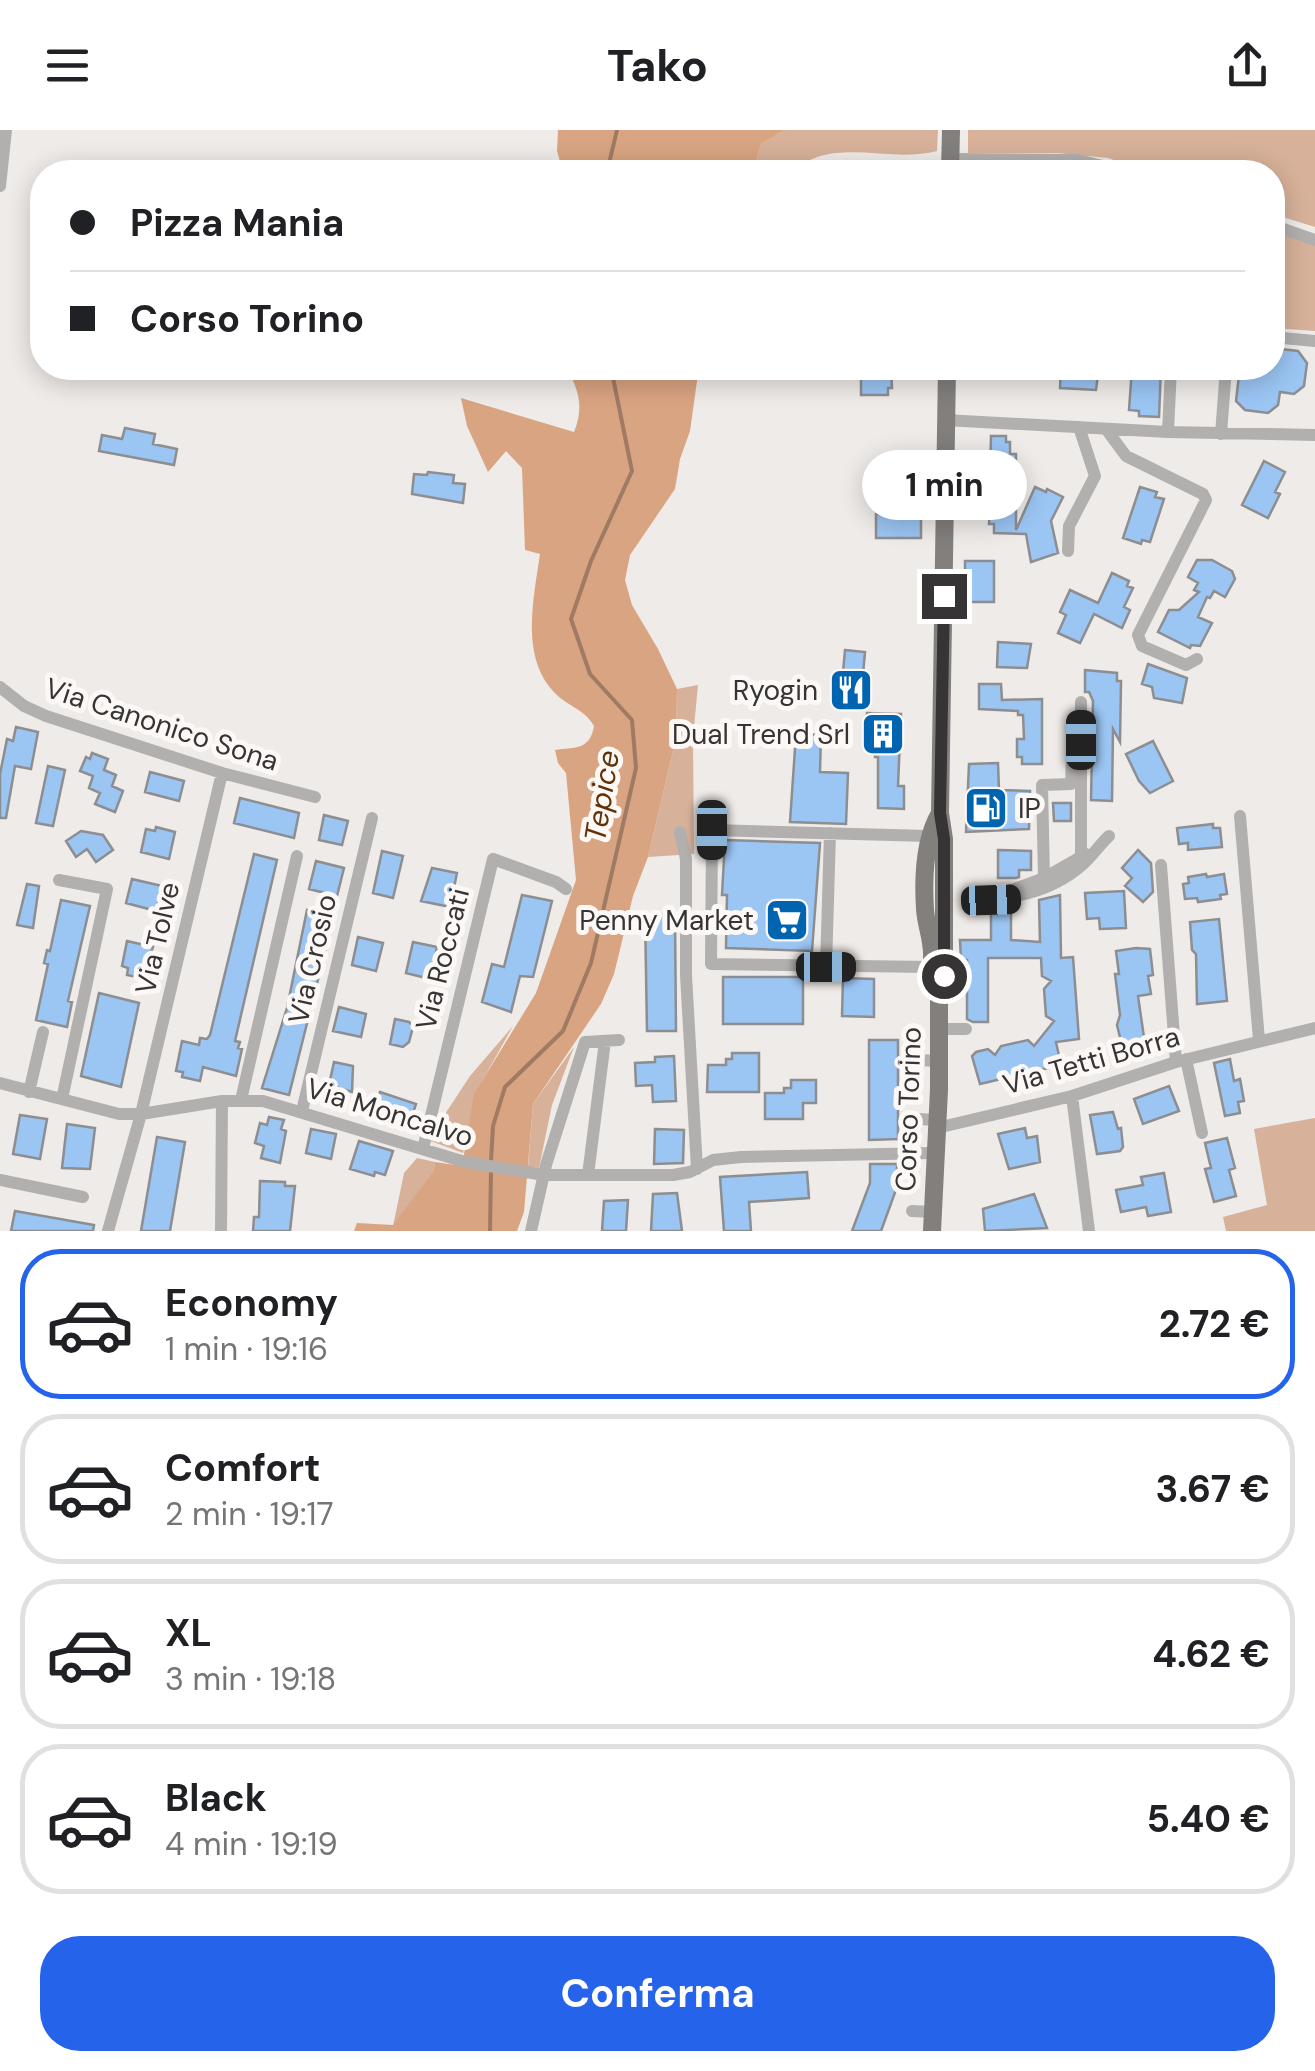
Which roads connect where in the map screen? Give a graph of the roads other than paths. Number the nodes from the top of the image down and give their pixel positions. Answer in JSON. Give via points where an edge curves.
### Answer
{"nodes":[{"id":1,"x":6,"y":130,"type":"edge"},
{"id":2,"x":951,"y":130,"type":"edge"},
{"id":3,"x":950,"y":160,"type":"edge"},
{"id":4,"x":0,"y":186,"type":"edge"},
{"id":5,"x":1285,"y":230,"type":"edge"},
{"id":6,"x":1315,"y":240,"type":"edge"},
{"id":7,"x":1285,"y":338,"type":"edge"},
{"id":8,"x":1315,"y":341,"type":"edge"},
{"id":9,"x":947,"y":380,"type":"edge"},
{"id":10,"x":1171,"y":380,"type":"edge"},
{"id":11,"x":1225,"y":380,"type":"edge"},
{"id":12,"x":945,"y":420,"type":"junction"},
{"id":13,"x":1079,"y":428,"type":"junction"},
{"id":14,"x":1106,"y":429,"type":"junction"},
{"id":15,"x":1168,"y":432,"type":"junction"},
{"id":16,"x":1221,"y":434,"type":"junction"},
{"id":17,"x":1315,"y":435,"type":"edge"},
{"id":18,"x":1068,"y":551,"type":"dead end"},
{"id":19,"x":1196,"y":660,"type":"dead end"},
{"id":20,"x":0,"y":687,"type":"edge"},
{"id":21,"x":1081,"y":702,"type":"dead end"},
{"id":22,"x":1073,"y":730,"type":"dead end"},
{"id":23,"x":222,"y":774,"type":"junction"},
{"id":24,"x":315,"y":797,"type":"dead end"},
{"id":25,"x":1240,"y":816,"type":"dead end"},
{"id":26,"x":372,"y":818,"type":"dead end"},
{"id":27,"x":680,"y":832,"type":"dead end"},
{"id":28,"x":830,"y":833,"type":"junction"},
{"id":29,"x":933,"y":836,"type":"junction"},
{"id":30,"x":1109,"y":836,"type":"dead end"},
{"id":31,"x":1087,"y":853,"type":"junction"},
{"id":32,"x":297,"y":856,"type":"dead end"},
{"id":33,"x":1161,"y":865,"type":"dead end"},
{"id":34,"x":1044,"y":878,"type":"junction"},
{"id":35,"x":58,"y":880,"type":"dead end"},
{"id":36,"x":566,"y":889,"type":"dead end"},
{"id":37,"x":968,"y":901,"type":"junction"},
{"id":38,"x":938,"y":914,"type":"junction"},
{"id":39,"x":826,"y":967,"type":"junction"},
{"id":40,"x":932,"y":967,"type":"junction"},
{"id":41,"x":939,"y":990,"type":"junction"},
{"id":42,"x":1315,"y":1028,"type":"edge"},
{"id":43,"x":940,"y":1029,"type":"junction"},
{"id":44,"x":966,"y":1029,"type":"dead end"},
{"id":45,"x":44,"y":1032,"type":"dead end"},
{"id":46,"x":1259,"y":1040,"type":"junction"},
{"id":47,"x":917,"y":1060,"type":"dead end"},
{"id":48,"x":1181,"y":1060,"type":"junction"},
{"id":49,"x":939,"y":1061,"type":"junction"},
{"id":50,"x":0,"y":1083,"type":"edge"},
{"id":51,"x":29,"y":1092,"type":"junction"},
{"id":52,"x":1072,"y":1096,"type":"junction"},
{"id":53,"x":62,"y":1099,"type":"junction"},
{"id":54,"x":241,"y":1100,"type":"junction"},
{"id":55,"x":222,"y":1101,"type":"junction"},
{"id":56,"x":302,"y":1111,"type":"junction"},
{"id":57,"x":141,"y":1114,"type":"junction"},
{"id":58,"x":917,"y":1118,"type":"dead end"},
{"id":59,"x":937,"y":1124,"type":"junction"},
{"id":60,"x":1202,"y":1133,"type":"dead end"},
{"id":61,"x":423,"y":1149,"type":"junction"},
{"id":62,"x":934,"y":1152,"type":"junction"},
{"id":63,"x":696,"y":1169,"type":"junction"},
{"id":64,"x":588,"y":1174,"type":"junction"},
{"id":65,"x":540,"y":1175,"type":"junction"},
{"id":66,"x":0,"y":1180,"type":"edge"},
{"id":67,"x":82,"y":1197,"type":"dead end"},
{"id":68,"x":912,"y":1211,"type":"dead end"},
{"id":69,"x":932,"y":1222,"type":"edge"},
{"id":70,"x":1089,"y":1230,"type":"edge"},
{"id":71,"x":108,"y":1231,"type":"edge"},
{"id":72,"x":221,"y":1231,"type":"edge"},
{"id":73,"x":531,"y":1231,"type":"edge"}],
"edges":[{"from":1,"to":4,"type":"street"},
{"from":2,"to":3,"type":"main road"},
{"from":5,"to":6,"type":"street"},
{"from":7,"to":8,"type":"street"},
{"from":9,"to":12,"type":"main road","name":"Corso Torino"},
{"from":10,"to":15,"type":"street"},
{"from":11,"to":16,"type":"street"},
{"from":12,"to":13,"type":"street"},
{"from":12,"to":29,"type":"main road","name":"Corso Torino","via":[[940,813]]},
{"from":13,"to":14,"type":"street"},
{"from":13,"to":18,"type":"street","via":[[1095,476],[1069,526]]},
{"from":14,"to":15,"type":"street"},
{"from":14,"to":19,"type":"street","via":[[1126,456],[1206,500],[1138,635],[1142,646],[1186,665]]},
{"from":15,"to":16,"type":"street"},
{"from":16,"to":17,"type":"street"},
{"from":20,"to":23,"type":"street","name":"Via Canonico Sona","via":[[46,716]]},
{"from":21,"to":31,"type":"street"},
{"from":22,"to":34,"type":"street","via":[[1071,784],[1042,784]]},
{"from":23,"to":24,"type":"street","name":"Via Canonico Sona"},
{"from":23,"to":57,"type":"street","name":"Via Tolve"},
{"from":25,"to":46,"type":"street"},
{"from":26,"to":56,"type":"street","name":"Via Crosio"},
{"from":27,"to":63,"type":"street"},
{"from":28,"to":29,"type":"street"},
{"from":28,"to":39,"type":"street"},
{"from":28,"to":39,"type":"street","via":[[712,830],[711,964]]},
{"from":29,"to":38,"type":"main road","name":"Corso Torino"},
{"from":30,"to":31,"type":"street"},
{"from":31,"to":34,"type":"street"},
{"from":31,"to":37,"type":"street","via":[[1084,864],[1033,892]]},
{"from":32,"to":54,"type":"street"},
{"from":33,"to":48,"type":"street"},
{"from":34,"to":37,"type":"street"},
{"from":35,"to":53,"type":"street","via":[[107,890]]},
{"from":36,"to":61,"type":"street","name":"Via Roccati","via":[[492,859]]},
{"from":37,"to":38,"type":"street"},
{"from":38,"to":40,"type":"main road","name":"Corso Torino"},
{"from":38,"to":41,"type":"main road","name":"Corso Torino","via":[[944,976]]},
{"from":39,"to":40,"type":"street"},
{"from":40,"to":41,"type":"main road","name":"Corso Torino"},
{"from":41,"to":43,"type":"main road","name":"Corso Torino"},
{"from":42,"to":46,"type":"street","name":"Via Tetti Borra"},
{"from":43,"to":44,"type":"street"},
{"from":43,"to":49,"type":"main road","name":"Corso Torino"},
{"from":45,"to":51,"type":"street"},
{"from":46,"to":48,"type":"street","name":"Via Tetti Borra"},
{"from":47,"to":49,"type":"street"},
{"from":48,"to":52,"type":"street","name":"Via Tetti Borra"},
{"from":48,"to":60,"type":"street"},
{"from":49,"to":59,"type":"main road","name":"Corso Torino"},
{"from":50,"to":51,"type":"street","name":"Via Moncalvo"},
{"from":51,"to":53,"type":"street","name":"Via Moncalvo"},
{"from":52,"to":59,"type":"street","name":"Via Tetti Borra"},
{"from":52,"to":70,"type":"street"},
{"from":53,"to":57,"type":"street","name":"Via Moncalvo"},
{"from":54,"to":55,"type":"street","name":"Via Moncalvo"},
{"from":54,"to":56,"type":"street","name":"Via Moncalvo"},
{"from":55,"to":57,"type":"street","name":"Via Moncalvo"},
{"from":55,"to":72,"type":"street"},
{"from":56,"to":61,"type":"street","name":"Via Moncalvo"},
{"from":57,"to":71,"type":"street","name":"Via Tolve"},
{"from":58,"to":59,"type":"street","name":"Via Tetti Borra"},
{"from":59,"to":62,"type":"main road","name":"Corso Torino"},
{"from":61,"to":65,"type":"street","name":"Via Moncalvo"},
{"from":62,"to":63,"type":"street","name":"Via Moncalvo","via":[[741,1157]]},
{"from":62,"to":69,"type":"main road","name":"Corso Torino"},
{"from":63,"to":64,"type":"street","name":"Via Moncalvo"},
{"from":64,"to":65,"type":"street","name":"Via Moncalvo"},
{"from":64,"to":65,"type":"street","via":[[612,1040],[585,1042]]},
{"from":65,"to":73,"type":"street"},
{"from":66,"to":67,"type":"street"},
{"from":68,"to":69,"type":"street"}]}
